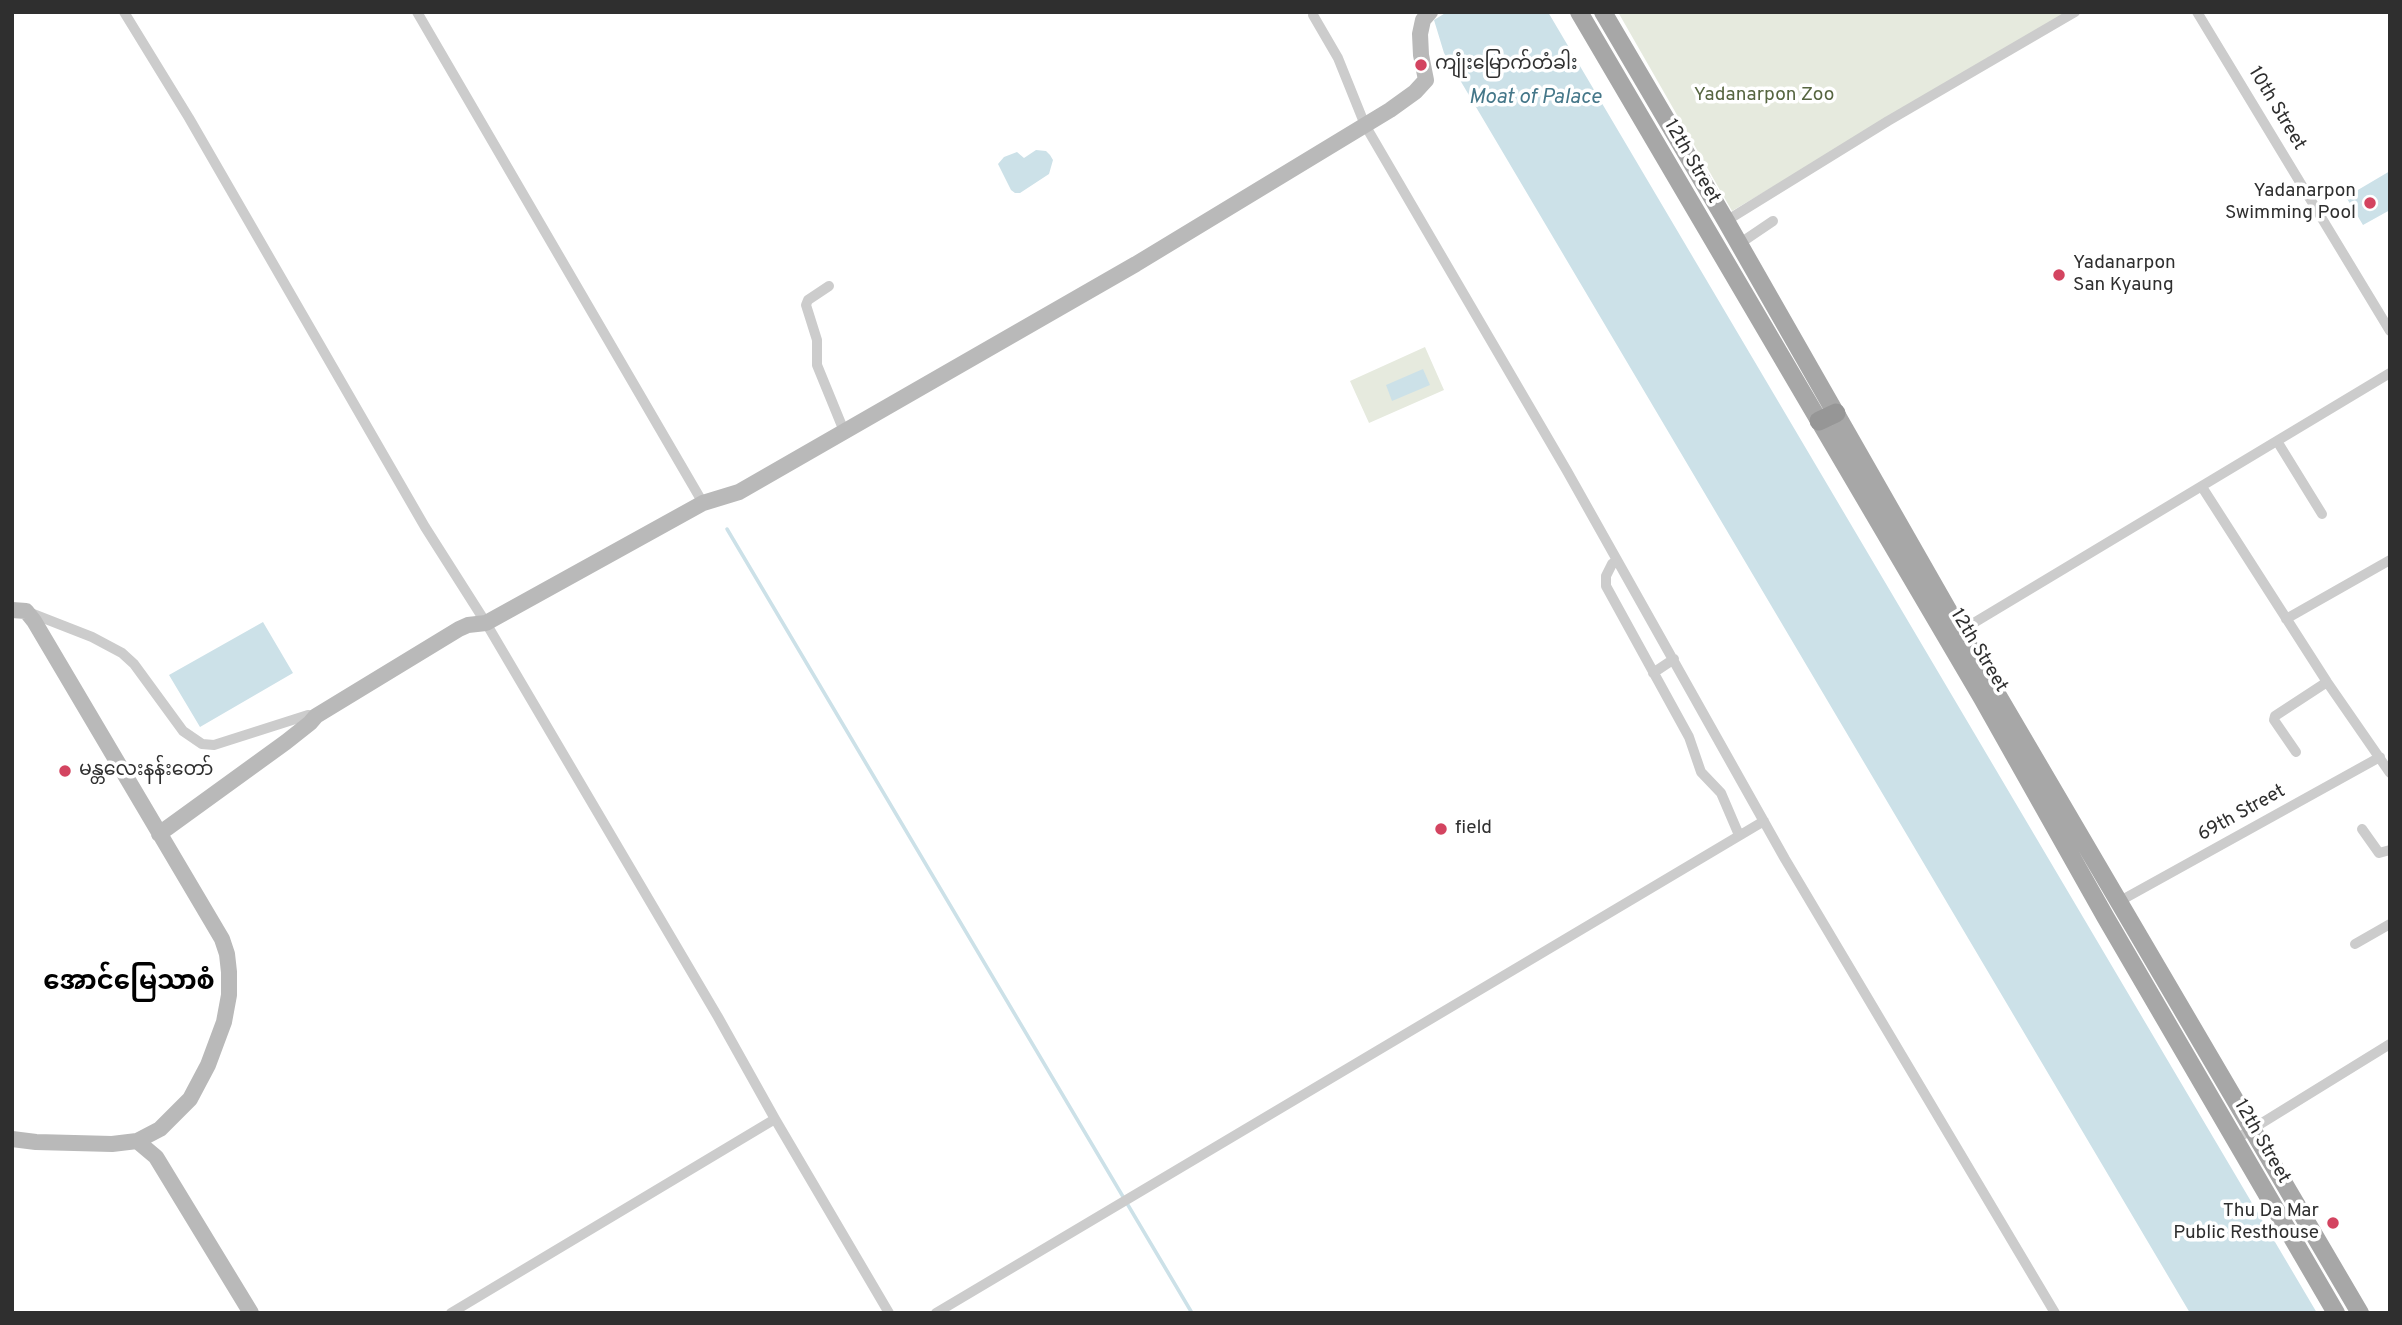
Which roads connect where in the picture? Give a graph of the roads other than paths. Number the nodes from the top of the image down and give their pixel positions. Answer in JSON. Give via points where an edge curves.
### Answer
{"nodes":[{"id":1,"x":124,"y":12,"type":"edge"},
{"id":2,"x":417,"y":12,"type":"edge"},
{"id":3,"x":1580,"y":12,"type":"edge"},
{"id":4,"x":1603,"y":12,"type":"edge"},
{"id":5,"x":2049,"y":12,"type":"edge"},
{"id":6,"x":2075,"y":12,"type":"edge"},
{"id":7,"x":2197,"y":12,"type":"edge"},
{"id":8,"x":1428,"y":13,"type":"edge"},
{"id":9,"x":1313,"y":15,"type":"dead end"},
{"id":10,"x":2056,"y":23,"type":"junction"},
{"id":11,"x":1366,"y":125,"type":"junction"},
{"id":12,"x":1726,"y":221,"type":"junction"},
{"id":13,"x":1773,"y":221,"type":"dead end"},
{"id":14,"x":1739,"y":244,"type":"junction"},
{"id":15,"x":829,"y":286,"type":"dead end"},
{"id":16,"x":2390,"y":331,"type":"edge"},
{"id":17,"x":2390,"y":373,"type":"edge"},
{"id":18,"x":1827,"y":417,"type":"junction"},
{"id":19,"x":844,"y":431,"type":"junction"},
{"id":20,"x":2277,"y":441,"type":"junction"},
{"id":21,"x":2202,"y":487,"type":"junction"},
{"id":22,"x":703,"y":503,"type":"junction"},
{"id":23,"x":2322,"y":514,"type":"dead end"},
{"id":24,"x":1617,"y":560,"type":"junction"},
{"id":25,"x":2390,"y":560,"type":"edge"},
{"id":26,"x":19,"y":610,"type":"edge"},
{"id":27,"x":2286,"y":619,"type":"junction"},
{"id":28,"x":486,"y":623,"type":"junction"},
{"id":29,"x":1953,"y":635,"type":"junction"},
{"id":30,"x":1674,"y":659,"type":"junction"},
{"id":31,"x":1653,"y":673,"type":"junction"},
{"id":32,"x":2327,"y":682,"type":"junction"},
{"id":33,"x":316,"y":716,"type":"junction"},
{"id":34,"x":2296,"y":752,"type":"dead end"},
{"id":35,"x":2380,"y":757,"type":"junction"},
{"id":36,"x":2390,"y":773,"type":"edge"},
{"id":37,"x":1764,"y":821,"type":"junction"},
{"id":38,"x":2362,"y":830,"type":"dead end"},
{"id":39,"x":159,"y":834,"type":"junction"},
{"id":40,"x":1739,"y":835,"type":"junction"},
{"id":41,"x":2390,"y":850,"type":"edge"},
{"id":42,"x":2120,"y":901,"type":"junction"},
{"id":43,"x":2390,"y":924,"type":"edge"},
{"id":44,"x":2355,"y":944,"type":"dead end"},
{"id":45,"x":2390,"y":1044,"type":"edge"},
{"id":46,"x":775,"y":1119,"type":"junction"},
{"id":47,"x":2254,"y":1128,"type":"junction"},
{"id":48,"x":160,"y":1129,"type":"junction"},
{"id":49,"x":12,"y":1139,"type":"edge"},
{"id":50,"x":2236,"y":1139,"type":"junction"},
{"id":51,"x":137,"y":1141,"type":"junction"},
{"id":52,"x":156,"y":1157,"type":"junction"},
{"id":53,"x":250,"y":1313,"type":"edge"},
{"id":54,"x":451,"y":1313,"type":"edge"},
{"id":55,"x":889,"y":1313,"type":"edge"},
{"id":56,"x":936,"y":1313,"type":"edge"},
{"id":57,"x":2055,"y":1313,"type":"edge"},
{"id":58,"x":2336,"y":1313,"type":"edge"},
{"id":59,"x":2360,"y":1313,"type":"edge"}],
"edges":[{"from":1,"to":28,"type":"street","via":[[425,527]]},
{"from":2,"to":22,"type":"street"},
{"from":3,"to":18,"type":"main road","name":"12th Street"},
{"from":4,"to":12,"type":"main road","name":"12th Street"},
{"from":5,"to":10,"type":"street"},
{"from":6,"to":10,"type":"street"},
{"from":7,"to":16,"type":"street","name":"10th Street"},
{"from":8,"to":11,"type":"street","via":[[1420,34],[1424,84]]},
{"from":9,"to":11,"type":"street","via":[[1338,58]]},
{"from":10,"to":12,"type":"street"},
{"from":11,"to":19,"type":"street","via":[[1136,264]]},
{"from":11,"to":24,"type":"street"},
{"from":12,"to":14,"type":"main road","name":"12th Street"},
{"from":13,"to":14,"type":"street"},
{"from":14,"to":18,"type":"main road","name":"12th Street"},
{"from":15,"to":19,"type":"street","via":[[806,305],[817,340],[817,365]]},
{"from":17,"to":20,"type":"street"},
{"from":18,"to":29,"type":"main road","name":"12th Street"},
{"from":19,"to":22,"type":"street","via":[[739,492]]},
{"from":20,"to":21,"type":"street"},
{"from":20,"to":23,"type":"street"},
{"from":21,"to":27,"type":"street"},
{"from":21,"to":29,"type":"street"},
{"from":22,"to":28,"type":"street"},
{"from":24,"to":30,"type":"street"},
{"from":24,"to":31,"type":"street","via":[[1606,576],[1606,586]]},
{"from":25,"to":27,"type":"street"},
{"from":26,"to":33,"type":"street","via":[[122,653],[183,731],[202,744],[214,745]]},
{"from":26,"to":39,"type":"street"},
{"from":27,"to":32,"type":"street"},
{"from":28,"to":33,"type":"street","via":[[459,629]]},
{"from":28,"to":46,"type":"street"},
{"from":29,"to":42,"type":"main road","name":"12th Street"},
{"from":29,"to":50,"type":"main road","name":"12th Street","via":[[2105,918]]},
{"from":30,"to":31,"type":"street"},
{"from":30,"to":37,"type":"street"},
{"from":31,"to":40,"type":"street","via":[[1689,737],[1701,772],[1720,793]]},
{"from":32,"to":34,"type":"street","via":[[2275,716]]},
{"from":32,"to":35,"type":"street"},
{"from":33,"to":39,"type":"street"},
{"from":35,"to":36,"type":"street"},
{"from":35,"to":42,"type":"street","name":"69th Street"},
{"from":37,"to":40,"type":"street"},
{"from":37,"to":57,"type":"street"},
{"from":38,"to":41,"type":"street","via":[[2379,853]]},
{"from":39,"to":48,"type":"street","via":[[222,939],[229,972],[224,1022],[208,1065],[190,1099]]},
{"from":40,"to":56,"type":"street"},
{"from":42,"to":47,"type":"main road","name":"12th Street"},
{"from":43,"to":44,"type":"street"},
{"from":45,"to":47,"type":"street"},
{"from":46,"to":54,"type":"street"},
{"from":46,"to":55,"type":"street"},
{"from":47,"to":50,"type":"street"},
{"from":47,"to":59,"type":"main road","name":"12th Street"},
{"from":48,"to":51,"type":"street"},
{"from":48,"to":52,"type":"street"},
{"from":49,"to":51,"type":"street","via":[[88,1144]]},
{"from":50,"to":58,"type":"main road","name":"12th Street"},
{"from":51,"to":52,"type":"street"},
{"from":52,"to":53,"type":"street"}]}
